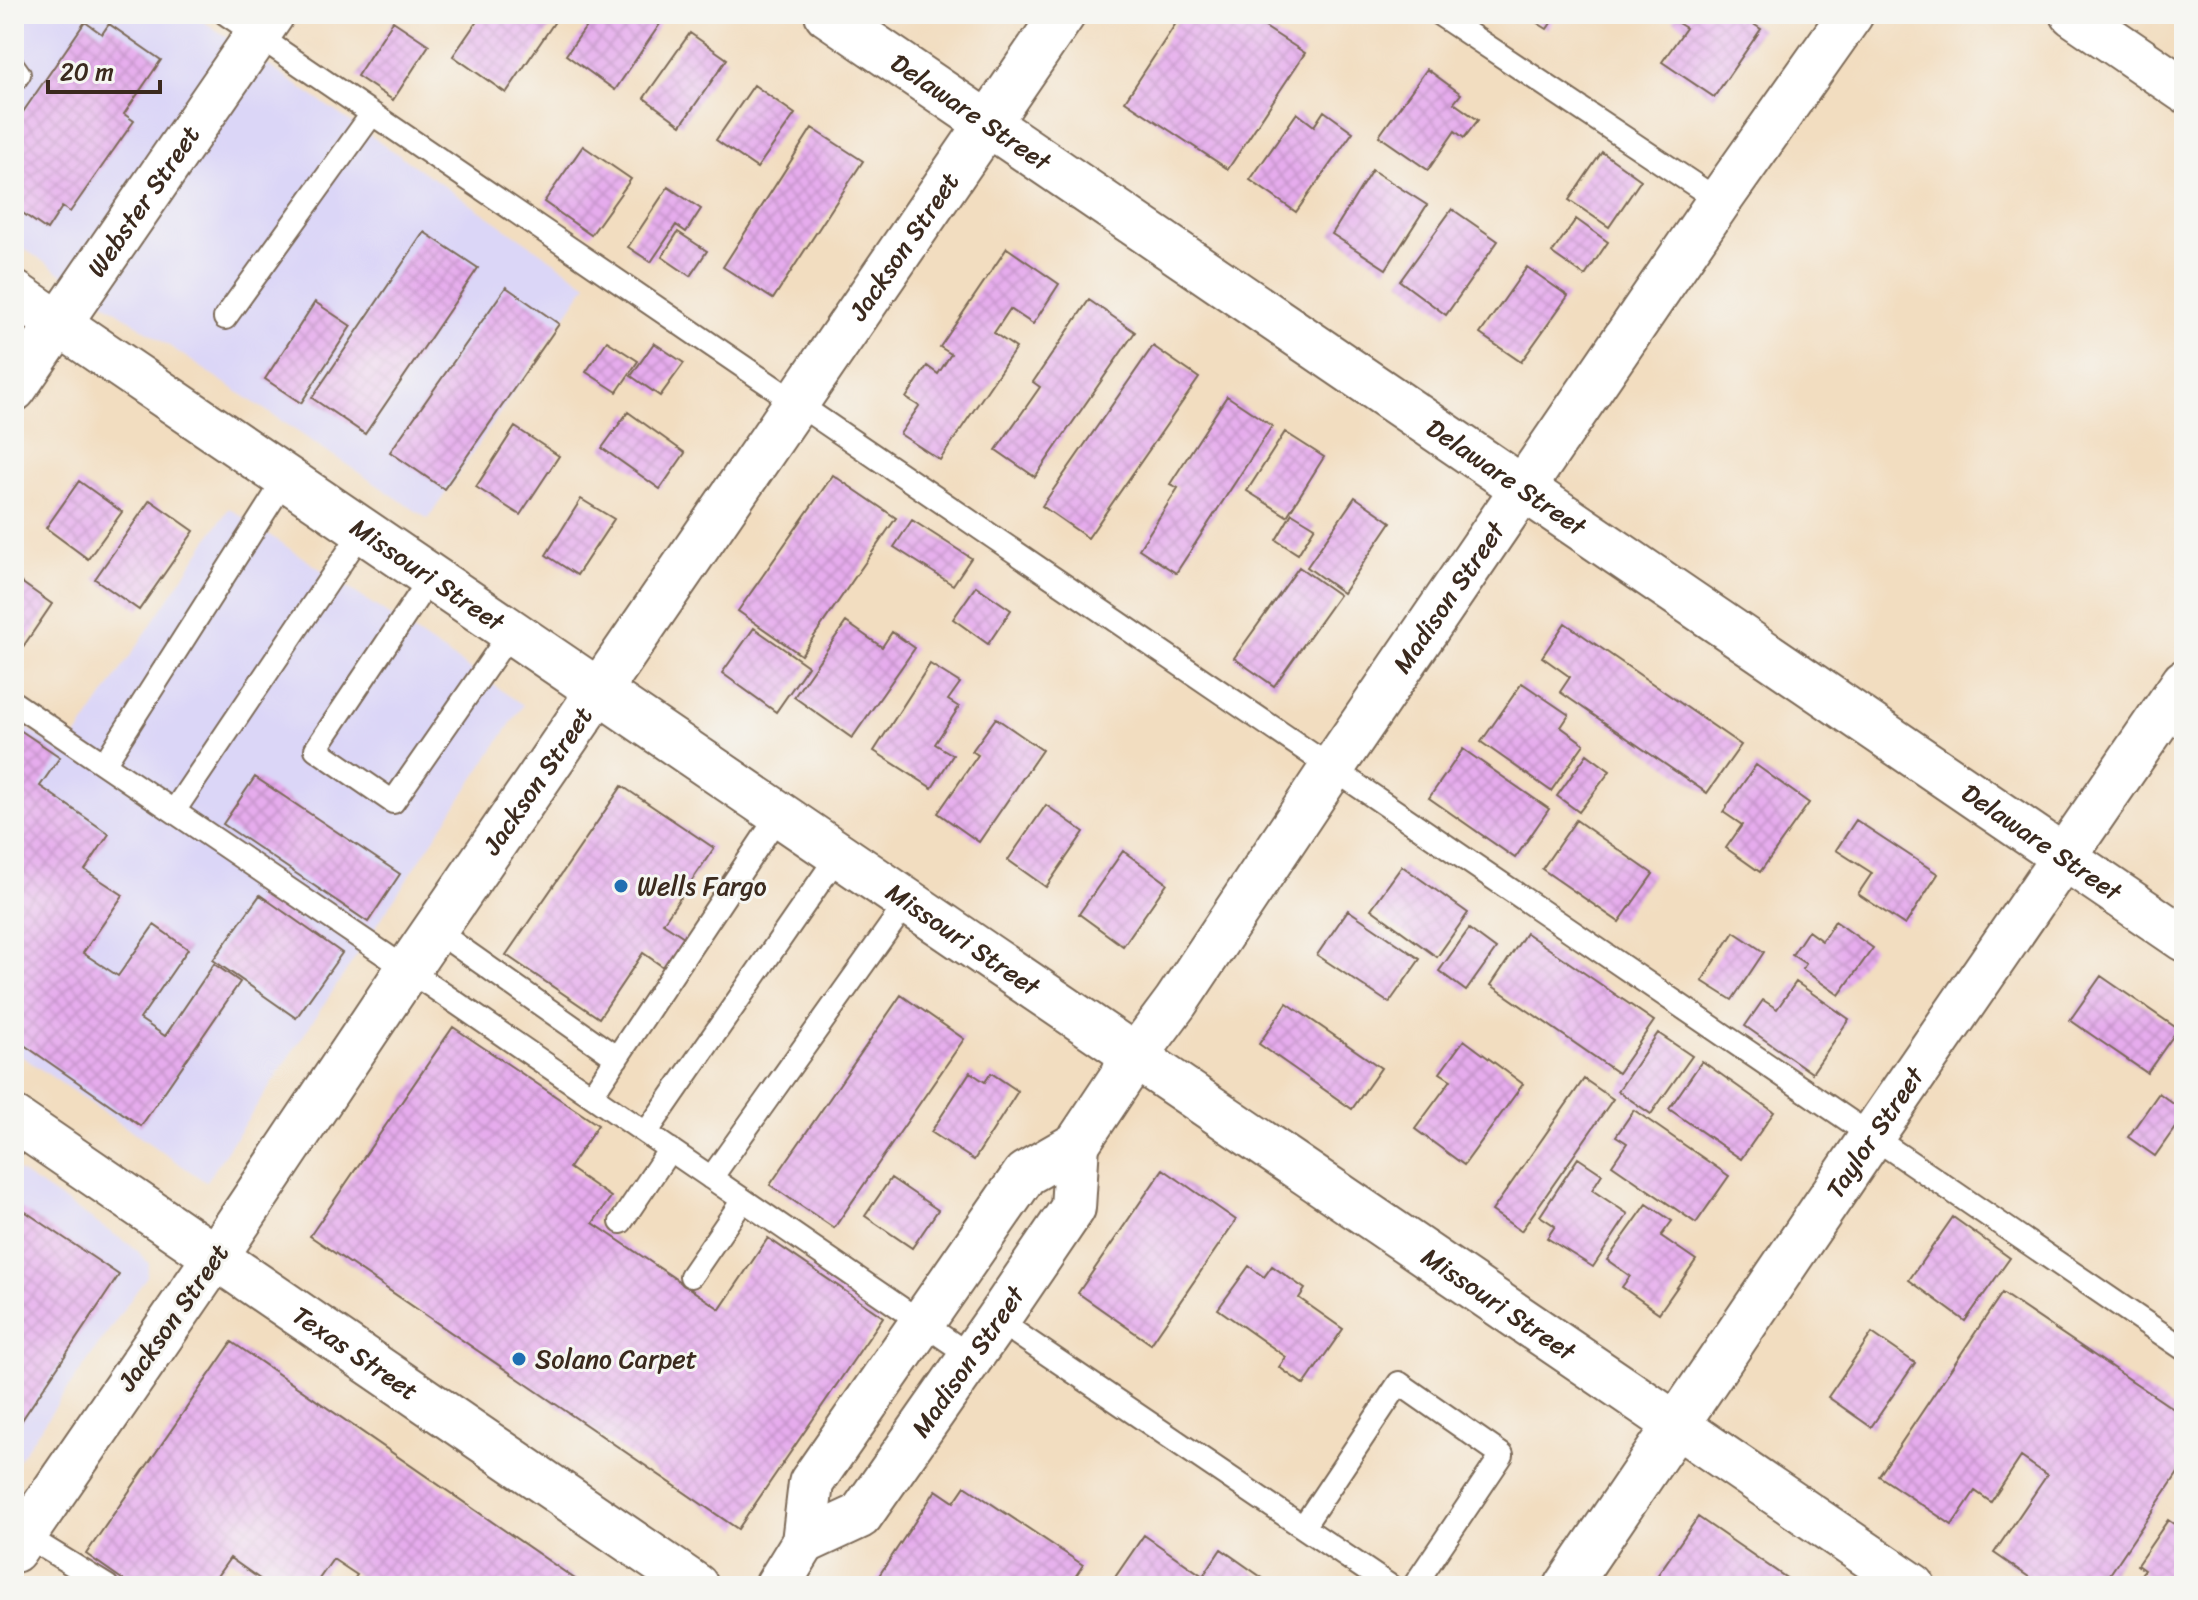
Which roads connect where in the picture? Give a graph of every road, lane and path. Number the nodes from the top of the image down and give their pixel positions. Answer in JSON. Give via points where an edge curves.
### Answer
{"nodes":[{"id":1,"x":827,"y":14,"type":"edge"},
{"id":2,"x":1063,"y":14,"type":"edge"},
{"id":3,"x":1439,"y":14,"type":"edge"},
{"id":4,"x":1851,"y":14,"type":"edge"},
{"id":5,"x":2073,"y":14,"type":"edge"},
{"id":6,"x":252,"y":21,"type":"edge"},
{"id":7,"x":14,"y":67,"type":"edge"},
{"id":8,"x":14,"y":81,"type":"edge"},
{"id":9,"x":2184,"y":90,"type":"edge"},
{"id":10,"x":372,"y":114,"type":"junction"},
{"id":11,"x":988,"y":123,"type":"junction"},
{"id":12,"x":1719,"y":201,"type":"junction"},
{"id":13,"x":14,"y":293,"type":"edge"},
{"id":14,"x":225,"y":318,"type":"dead end"},
{"id":15,"x":58,"y":323,"type":"junction"},
{"id":16,"x":14,"y":389,"type":"edge"},
{"id":17,"x":796,"y":403,"type":"junction"},
{"id":18,"x":286,"y":478,"type":"junction"},
{"id":19,"x":1523,"y":489,"type":"junction"},
{"id":20,"x":363,"y":530,"type":"junction"},
{"id":21,"x":431,"y":577,"type":"junction"},
{"id":22,"x":511,"y":632,"type":"junction"},
{"id":23,"x":2184,"y":682,"type":"edge"},
{"id":24,"x":599,"y":691,"type":"junction"},
{"id":25,"x":14,"y":703,"type":"edge"},
{"id":26,"x":104,"y":764,"type":"junction"},
{"id":27,"x":1332,"y":768,"type":"junction"},
{"id":28,"x":174,"y":811,"type":"junction"},
{"id":29,"x":780,"y":813,"type":"junction"},
{"id":30,"x":839,"y":854,"type":"junction"},
{"id":31,"x":2063,"y":857,"type":"junction"},
{"id":32,"x":908,"y":901,"type":"junction"},
{"id":33,"x":435,"y":930,"type":"junction"},
{"id":34,"x":2184,"y":939,"type":"edge"},
{"id":35,"x":408,"y":969,"type":"junction"},
{"id":36,"x":1135,"y":1057,"type":"junction"},
{"id":37,"x":617,"y":1058,"type":"junction"},
{"id":38,"x":592,"y":1095,"type":"junction"},
{"id":39,"x":14,"y":1119,"type":"edge"},
{"id":40,"x":646,"y":1133,"type":"junction"},
{"id":41,"x":1872,"y":1136,"type":"junction"},
{"id":42,"x":1077,"y":1144,"type":"junction"},
{"id":43,"x":670,"y":1149,"type":"junction"},
{"id":44,"x":711,"y":1178,"type":"junction"},
{"id":45,"x":743,"y":1200,"type":"junction"},
{"id":46,"x":621,"y":1222,"type":"dead end"},
{"id":47,"x":216,"y":1256,"type":"junction"},
{"id":48,"x":691,"y":1276,"type":"dead end"},
{"id":49,"x":997,"y":1320,"type":"junction"},
{"id":50,"x":922,"y":1323,"type":"junction"},
{"id":51,"x":2184,"y":1349,"type":"edge"},
{"id":52,"x":972,"y":1357,"type":"junction"},
{"id":53,"x":1677,"y":1425,"type":"junction"},
{"id":54,"x":1303,"y":1527,"type":"junction"},
{"id":55,"x":17,"y":1538,"type":"edge"},
{"id":56,"x":804,"y":1542,"type":"junction"},
{"id":57,"x":107,"y":1586,"type":"edge"},
{"id":58,"x":696,"y":1586,"type":"edge"},
{"id":59,"x":777,"y":1586,"type":"edge"},
{"id":60,"x":1390,"y":1586,"type":"edge"},
{"id":61,"x":1414,"y":1586,"type":"edge"},
{"id":62,"x":1567,"y":1586,"type":"edge"},
{"id":63,"x":1913,"y":1586,"type":"edge"}],
"edges":[{"from":1,"to":11,"type":"street","name":"Delaware Street"},
{"from":2,"to":11,"type":"street","name":"Jackson Street"},
{"from":3,"to":12,"type":"lane"},
{"from":4,"to":12,"type":"street","name":"Madison Street"},
{"from":5,"to":9,"type":"street"},
{"from":6,"to":10,"type":"lane"},
{"from":6,"to":15,"type":"street","name":"Webster Street"},
{"from":7,"to":8,"type":"lane","via":[[19,74]]},
{"from":10,"to":14,"type":"lane"},
{"from":10,"to":17,"type":"lane"},
{"from":11,"to":17,"type":"street","name":"Jackson Street"},
{"from":11,"to":19,"type":"street","name":"Delaware Street"},
{"from":12,"to":19,"type":"street","name":"Madison Street"},
{"from":13,"to":15,"type":"street","name":"Missouri Street"},
{"from":15,"to":16,"type":"street","name":"Webster Street"},
{"from":15,"to":18,"type":"street","name":"Missouri Street"},
{"from":17,"to":24,"type":"street","name":"Jackson Street"},
{"from":17,"to":27,"type":"lane"},
{"from":18,"to":20,"type":"street","name":"Missouri Street"},
{"from":18,"to":26,"type":"lane"},
{"from":19,"to":27,"type":"street","name":"Madison Street"},
{"from":19,"to":31,"type":"street","name":"Delaware Street"},
{"from":20,"to":21,"type":"street","name":"Missouri Street"},
{"from":20,"to":28,"type":"lane"},
{"from":21,"to":22,"type":"street","name":"Missouri Street"},
{"from":21,"to":22,"type":"lane","via":[[316,749],[393,802]]},
{"from":22,"to":24,"type":"street","name":"Missouri Street"},
{"from":23,"to":31,"type":"street","name":"Taylor Street"},
{"from":24,"to":29,"type":"street","name":"Missouri Street"},
{"from":24,"to":33,"type":"street","name":"Jackson Street"},
{"from":25,"to":26,"type":"lane"},
{"from":26,"to":28,"type":"lane"},
{"from":27,"to":36,"type":"street","name":"Madison Street"},
{"from":27,"to":41,"type":"lane"},
{"from":28,"to":35,"type":"lane"},
{"from":29,"to":30,"type":"street","name":"Missouri Street"},
{"from":29,"to":37,"type":"lane"},
{"from":30,"to":32,"type":"street","name":"Missouri Street"},
{"from":30,"to":40,"type":"lane"},
{"from":31,"to":34,"type":"street","name":"Delaware Street"},
{"from":31,"to":41,"type":"street","name":"Taylor Street"},
{"from":32,"to":36,"type":"street","name":"Missouri Street"},
{"from":32,"to":44,"type":"lane"},
{"from":33,"to":35,"type":"street","name":"Jackson Street"},
{"from":33,"to":37,"type":"lane"},
{"from":35,"to":38,"type":"lane"},
{"from":35,"to":47,"type":"street","name":"Jackson Street"},
{"from":36,"to":42,"type":"street","name":"Madison Street"},
{"from":36,"to":53,"type":"street","name":"Missouri Street"},
{"from":37,"to":38,"type":"lane"},
{"from":38,"to":40,"type":"lane"},
{"from":39,"to":47,"type":"street","name":"Texas Street"},
{"from":40,"to":43,"type":"lane"},
{"from":41,"to":51,"type":"lane"},
{"from":41,"to":53,"type":"street","name":"Taylor Street"},
{"from":42,"to":49,"type":"street","name":"Madison Street","via":[[1073,1208]]},
{"from":42,"to":50,"type":"street","name":"Madison Street","via":[[1025,1174]]},
{"from":43,"to":44,"type":"lane"},
{"from":43,"to":46,"type":"lane"},
{"from":44,"to":45,"type":"lane"},
{"from":45,"to":48,"type":"lane"},
{"from":45,"to":50,"type":"lane"},
{"from":47,"to":55,"type":"street","name":"Jackson Street"},
{"from":47,"to":58,"type":"street","name":"Texas Street"},
{"from":49,"to":52,"type":"street","name":"Madison Street"},
{"from":49,"to":54,"type":"lane"},
{"from":50,"to":52,"type":"lane"},
{"from":50,"to":56,"type":"street","name":"Madison Street","via":[[811,1483]]},
{"from":52,"to":56,"type":"street","name":"Madison Street","via":[[860,1516]]},
{"from":53,"to":62,"type":"street","name":"Taylor Street"},
{"from":53,"to":63,"type":"street","name":"Missouri Street"},
{"from":54,"to":60,"type":"lane"},
{"from":54,"to":61,"type":"lane","via":[[1399,1383],[1502,1455]]},
{"from":55,"to":57,"type":"lane"},
{"from":56,"to":59,"type":"street","name":"Madison Street"}]}
